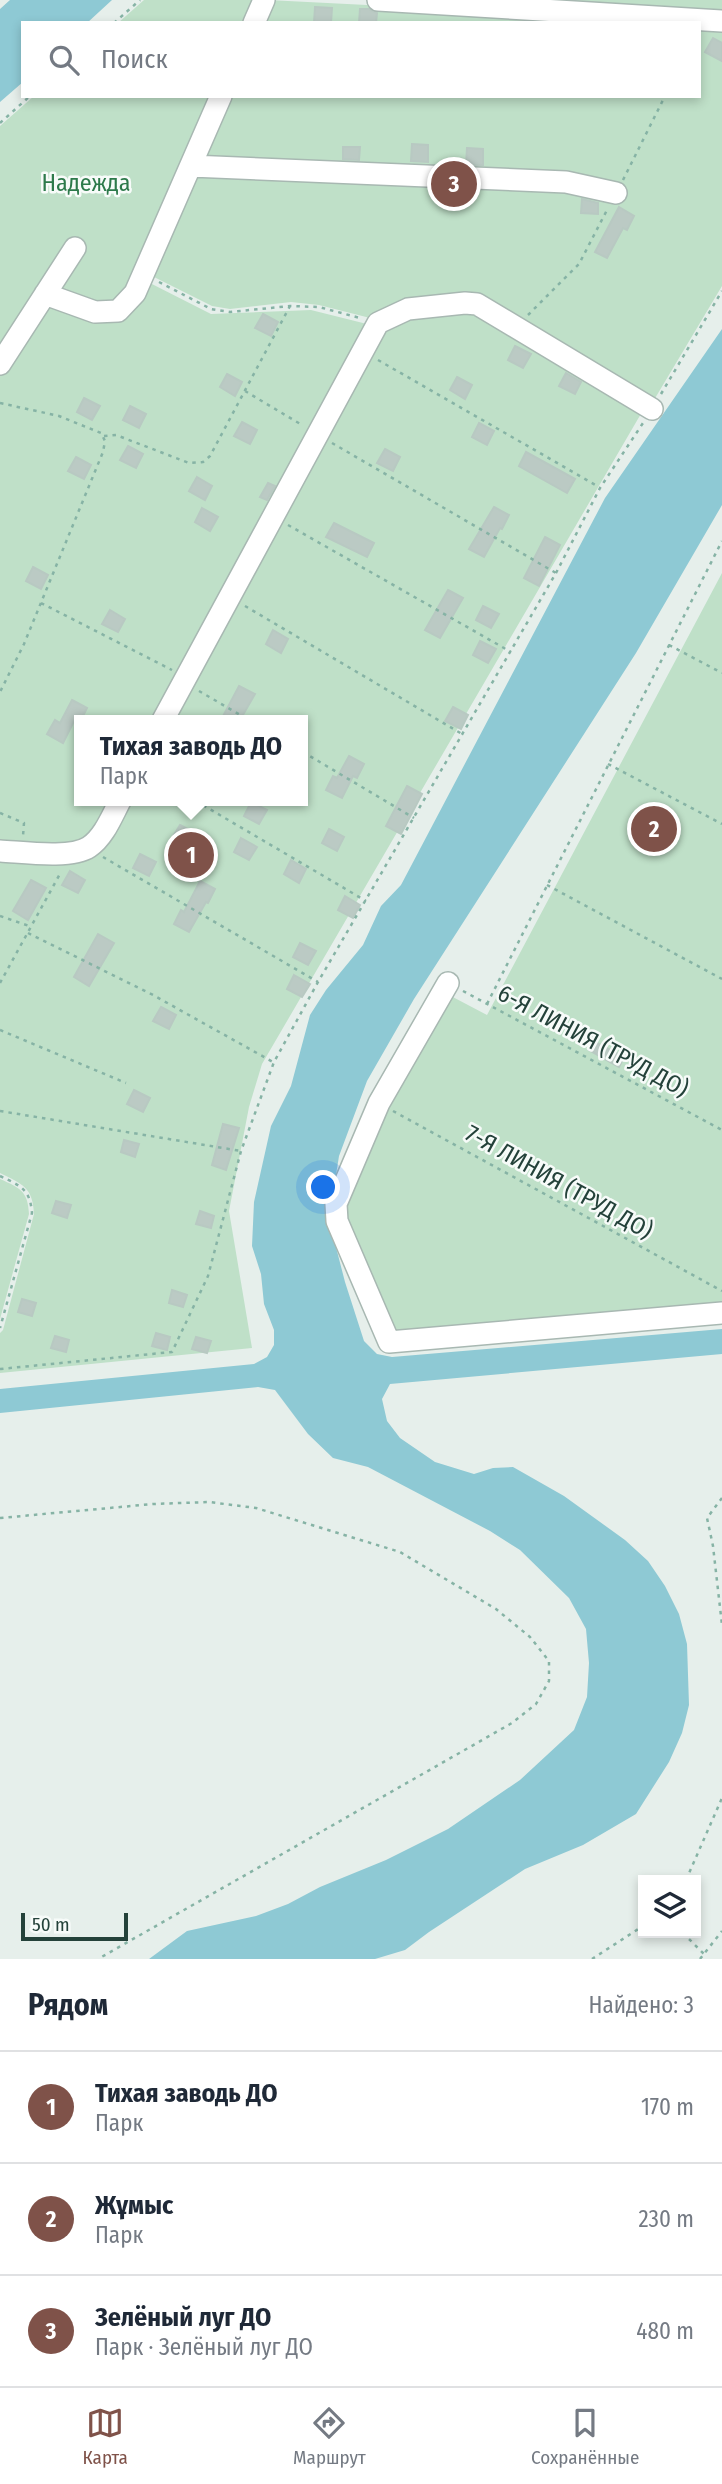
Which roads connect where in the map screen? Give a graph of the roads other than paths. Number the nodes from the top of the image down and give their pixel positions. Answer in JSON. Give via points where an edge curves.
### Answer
{"nodes":[{"id":1,"x":264,"y":0,"type":"edge"},
{"id":2,"x":378,"y":0,"type":"edge"},
{"id":3,"x":255,"y":21,"type":"edge"},
{"id":4,"x":722,"y":21,"type":"edge"},
{"id":5,"x":220,"y":98,"type":"edge"},
{"id":6,"x":191,"y":166,"type":"junction"},
{"id":7,"x":616,"y":193,"type":"road end"},
{"id":8,"x":75,"y":248,"type":"dead end"},
{"id":9,"x":45,"y":295,"type":"junction"},
{"id":10,"x":0,"y":363,"type":"edge"},
{"id":11,"x":652,"y":409,"type":"road end"},
{"id":12,"x":166,"y":715,"type":"edge"},
{"id":13,"x":117,"y":806,"type":"edge"},
{"id":14,"x":10,"y":852,"type":"edge"},
{"id":15,"x":448,"y":983,"type":"road end"},
{"id":16,"x":722,"y":1313,"type":"edge"}],
"edges":[{"from":1,"to":3,"type":"street"},
{"from":2,"to":4,"type":"street"},
{"from":5,"to":6,"type":"street"},
{"from":6,"to":7,"type":"street","via":[[566,182]]},
{"from":6,"to":9,"type":"street","via":[[135,293],[118,310],[95,312]]},
{"from":8,"to":9,"type":"street"},
{"from":9,"to":10,"type":"street"},
{"from":11,"to":12,"type":"street","via":[[477,304],[408,309],[378,323]]},
{"from":13,"to":14,"type":"street","via":[[103,832],[79,851]]},
{"from":15,"to":16,"type":"street","via":[[379,1103],[336,1204],[337,1221],[389,1342]]}]}
